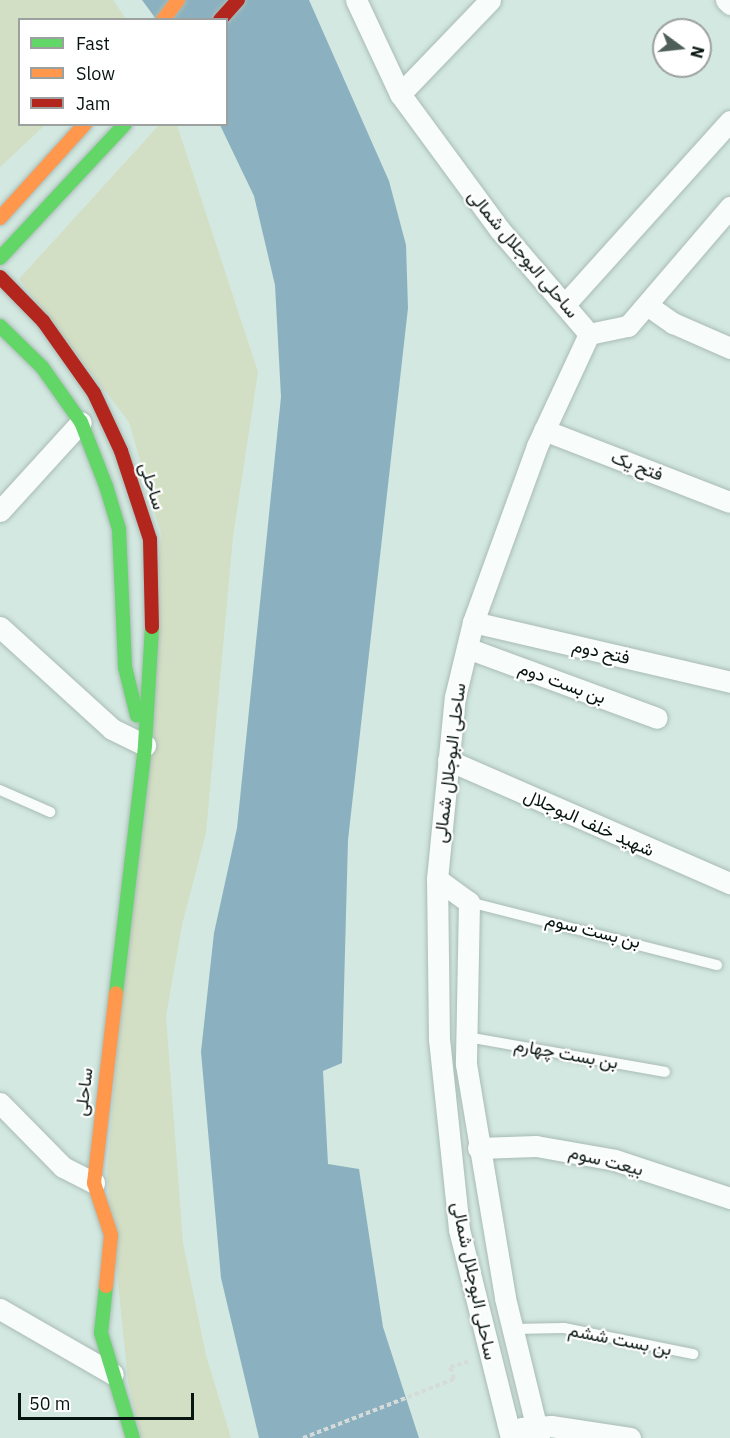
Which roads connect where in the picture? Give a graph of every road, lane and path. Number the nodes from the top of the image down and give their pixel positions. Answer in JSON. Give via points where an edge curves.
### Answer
{"nodes":[{"id":1,"x":178,"y":0,"type":"edge"},
{"id":2,"x":238,"y":0,"type":"edge"},
{"id":3,"x":356,"y":0,"type":"edge"},
{"id":4,"x":490,"y":0,"type":"edge"},
{"id":5,"x":726,"y":0,"type":"edge"},
{"id":6,"x":730,"y":4,"type":"edge"},
{"id":7,"x":165,"y":18,"type":"edge"},
{"id":8,"x":222,"y":18,"type":"edge"},
{"id":9,"x":400,"y":94,"type":"junction"},
{"id":10,"x":730,"y":121,"type":"edge"},
{"id":11,"x":83,"y":126,"type":"edge"},
{"id":12,"x":123,"y":126,"type":"edge"},
{"id":13,"x":730,"y":207,"type":"edge"},
{"id":14,"x":0,"y":218,"type":"edge"},
{"id":15,"x":0,"y":258,"type":"edge"},
{"id":16,"x":0,"y":277,"type":"edge"},
{"id":17,"x":566,"y":303,"type":"junction"},
{"id":18,"x":647,"y":305,"type":"junction"},
{"id":19,"x":0,"y":326,"type":"edge"},
{"id":20,"x":589,"y":334,"type":"junction"},
{"id":21,"x":730,"y":348,"type":"edge"},
{"id":22,"x":81,"y":422,"type":"junction"},
{"id":23,"x":544,"y":430,"type":"junction"},
{"id":24,"x":730,"y":502,"type":"edge"},
{"id":25,"x":0,"y":512,"type":"edge"},
{"id":26,"x":473,"y":622,"type":"junction"},
{"id":27,"x":0,"y":627,"type":"edge"},
{"id":28,"x":467,"y":648,"type":"junction"},
{"id":29,"x":730,"y":682,"type":"edge"},
{"id":30,"x":657,"y":718,"type":"dead end"},
{"id":31,"x":145,"y":745,"type":"junction"},
{"id":32,"x":448,"y":760,"type":"junction"},
{"id":33,"x":0,"y":790,"type":"edge"},
{"id":34,"x":50,"y":812,"type":"dead end"},
{"id":35,"x":437,"y":879,"type":"junction"},
{"id":36,"x":730,"y":883,"type":"edge"},
{"id":37,"x":469,"y":902,"type":"junction"},
{"id":38,"x":717,"y":965,"type":"dead end"},
{"id":39,"x":467,"y":1037,"type":"junction"},
{"id":40,"x":665,"y":1072,"type":"dead end"},
{"id":41,"x":0,"y":1103,"type":"edge"},
{"id":42,"x":478,"y":1149,"type":"junction"},
{"id":43,"x":94,"y":1184,"type":"junction"},
{"id":44,"x":730,"y":1198,"type":"edge"},
{"id":45,"x":0,"y":1308,"type":"edge"},
{"id":46,"x":512,"y":1329,"type":"junction"},
{"id":47,"x":693,"y":1354,"type":"dead end"},
{"id":48,"x":468,"y":1362,"type":"dead end"},
{"id":49,"x":113,"y":1374,"type":"junction"},
{"id":50,"x":537,"y":1433,"type":"edge"},
{"id":51,"x":509,"y":1434,"type":"edge"},
{"id":52,"x":133,"y":1438,"type":"edge"},
{"id":53,"x":303,"y":1438,"type":"edge"},
{"id":54,"x":630,"y":1438,"type":"edge"}],
"edges":[{"from":1,"to":7,"type":"main road"},
{"from":2,"to":8,"type":"main road"},
{"from":3,"to":9,"type":"street","name":"ساحلی البوجلال شمالی"},
{"from":4,"to":9,"type":"street"},
{"from":5,"to":6,"type":"street"},
{"from":9,"to":17,"type":"street","name":"ساحلی البوجلال شمالی","via":[[500,230]]},
{"from":10,"to":17,"type":"street"},
{"from":11,"to":14,"type":"main road"},
{"from":12,"to":15,"type":"main road"},
{"from":13,"to":18,"type":"street"},
{"from":16,"to":31,"type":"main road","name":"ساحلی","via":[[42,321],[94,393],[121,451],[150,539],[152,622]]},
{"from":17,"to":20,"type":"street","name":"ساحلی البوجلال شمالی"},
{"from":18,"to":20,"type":"street","via":[[628,326]]},
{"from":18,"to":21,"type":"street","via":[[673,323]]},
{"from":19,"to":22,"type":"main road","name":"ساحلی","via":[[42,367]]},
{"from":20,"to":23,"type":"street","name":"ساحلی البوجلال شمالی"},
{"from":22,"to":25,"type":"street"},
{"from":22,"to":31,"type":"main road","name":"ساحلی","via":[[119,529],[125,667]]},
{"from":23,"to":24,"type":"street","name":"فتح یک"},
{"from":23,"to":26,"type":"street","name":"ساحلی البوجلال شمالی"},
{"from":26,"to":28,"type":"street","name":"ساحلی البوجلال شمالی"},
{"from":26,"to":29,"type":"street","name":"فتح دوم"},
{"from":27,"to":31,"type":"street","via":[[112,729]]},
{"from":28,"to":30,"type":"street","name":"بن بست دوم"},
{"from":28,"to":32,"type":"street","name":"ساحلی البوجلال شمالی"},
{"from":31,"to":43,"type":"main road","name":"ساحلی"},
{"from":32,"to":35,"type":"street","name":"ساحلی البوجلال شمالی"},
{"from":32,"to":36,"type":"street","name":"شهید خلف البوجلال"},
{"from":33,"to":34,"type":"lane"},
{"from":35,"to":37,"type":"street"},
{"from":35,"to":51,"type":"street","name":"ساحلی البوجلال شمالی","via":[[439,1040],[459,1229]]},
{"from":37,"to":38,"type":"lane","name":"بن بست سوم"},
{"from":37,"to":39,"type":"street","name":"ساحلی البوجلال شمالی"},
{"from":39,"to":40,"type":"lane","name":"بن بست چهارم"},
{"from":39,"to":42,"type":"street","name":"ساحلی البوجلال شمالی"},
{"from":41,"to":43,"type":"street","via":[[63,1167]]},
{"from":42,"to":44,"type":"street","name":"بیعت سوم","via":[[536,1146],[615,1160]]},
{"from":42,"to":46,"type":"street","name":"ساحلی البوجلال شمالی"},
{"from":43,"to":49,"type":"main road","name":"ساحلی","via":[[111,1235],[101,1333]]},
{"from":45,"to":49,"type":"street"},
{"from":46,"to":47,"type":"lane","name":"بن بست ششم","via":[[564,1328]]},
{"from":46,"to":50,"type":"street","name":"ساحلی البوجلال شمالی"},
{"from":48,"to":53,"type":"path","via":[[450,1367],[454,1378]]},
{"from":49,"to":52,"type":"main road","name":"ساحلی"},
{"from":50,"to":51,"type":"street"},
{"from":50,"to":54,"type":"street"}]}
